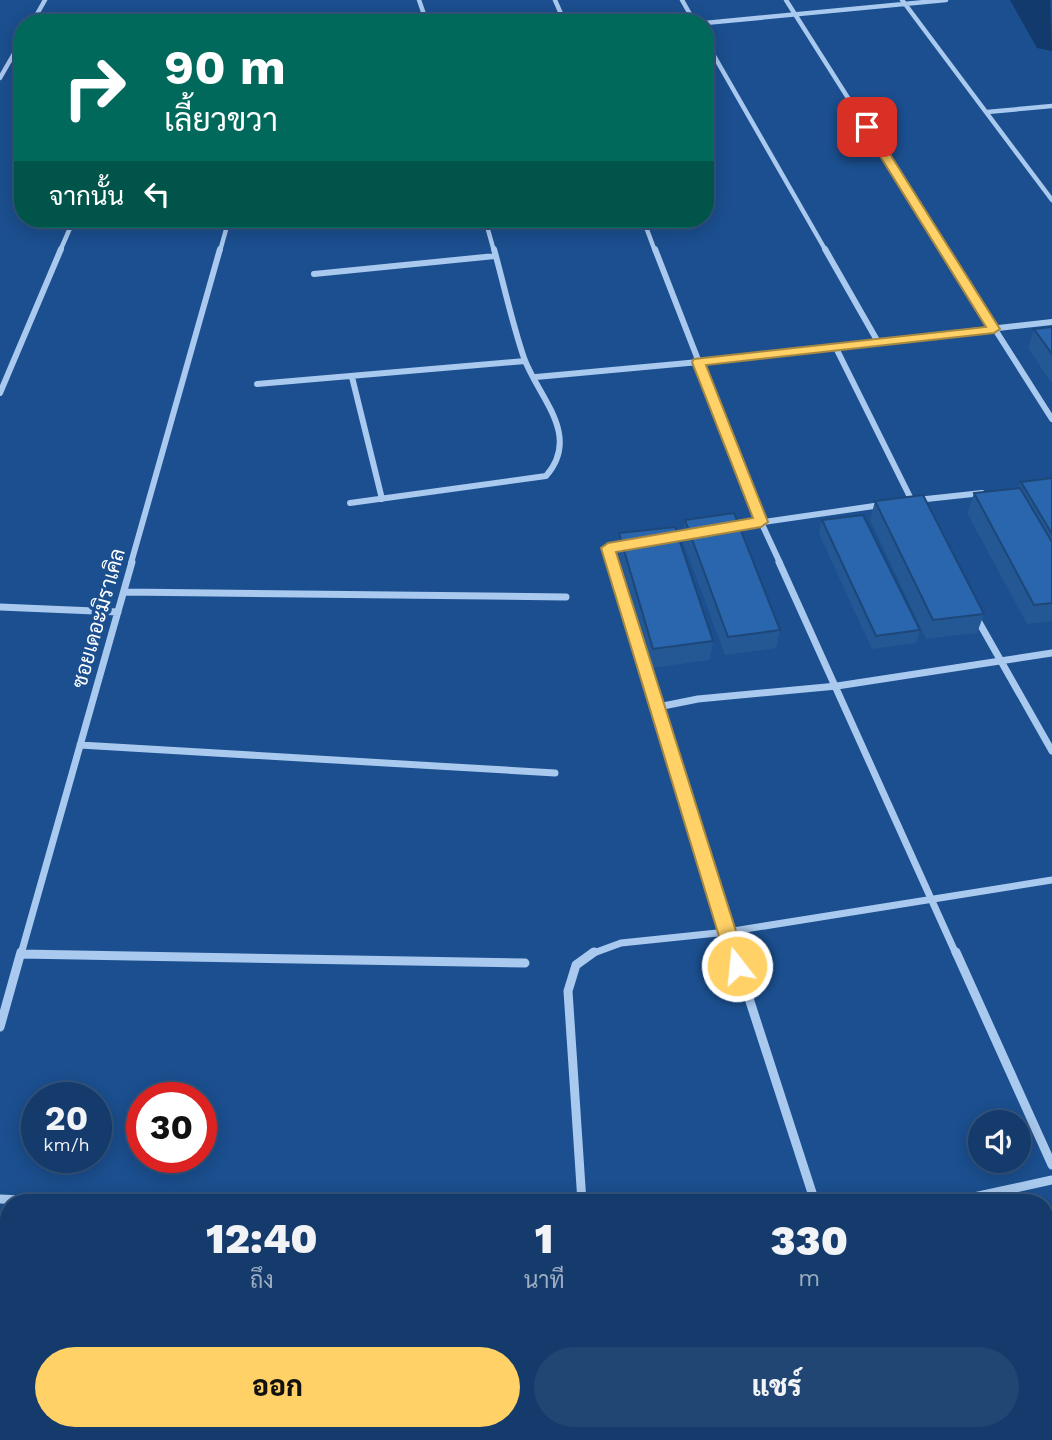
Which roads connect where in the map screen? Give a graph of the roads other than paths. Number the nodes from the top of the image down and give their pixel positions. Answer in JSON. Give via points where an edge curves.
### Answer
{"nodes":[{"id":1,"x":786,"y":0,"type":"edge"},
{"id":2,"x":946,"y":0,"type":"edge"},
{"id":3,"x":903,"y":2,"type":"edge"},
{"id":4,"x":797,"y":15,"type":"junction"},
{"id":5,"x":714,"y":22,"type":"edge"},
{"id":6,"x":14,"y":54,"type":"edge"},
{"id":7,"x":714,"y":56,"type":"edge"},
{"id":8,"x":0,"y":78,"type":"edge"},
{"id":9,"x":1052,"y":106,"type":"edge"},
{"id":10,"x":988,"y":112,"type":"junction"},
{"id":11,"x":1052,"y":200,"type":"edge"},
{"id":12,"x":70,"y":228,"type":"edge"},
{"id":13,"x":226,"y":228,"type":"edge"},
{"id":14,"x":487,"y":228,"type":"edge"},
{"id":15,"x":647,"y":228,"type":"edge"},
{"id":16,"x":495,"y":256,"type":"junction"},
{"id":17,"x":314,"y":274,"type":"dead end"},
{"id":18,"x":1052,"y":322,"type":"edge"},
{"id":19,"x":994,"y":329,"type":"junction"},
{"id":20,"x":878,"y":342,"type":"junction"},
{"id":21,"x":835,"y":346,"type":"junction"},
{"id":22,"x":525,"y":361,"type":"junction"},
{"id":23,"x":699,"y":362,"type":"junction"},
{"id":24,"x":352,"y":377,"type":"junction"},
{"id":25,"x":536,"y":377,"type":"junction"},
{"id":26,"x":257,"y":384,"type":"dead end"},
{"id":27,"x":0,"y":393,"type":"edge"},
{"id":28,"x":1052,"y":419,"type":"edge"},
{"id":29,"x":988,"y":492,"type":"edge"},
{"id":30,"x":382,"y":499,"type":"junction"},
{"id":31,"x":912,"y":500,"type":"junction"},
{"id":32,"x":898,"y":502,"type":"edge"},
{"id":33,"x":350,"y":503,"type":"dead end"},
{"id":34,"x":884,"y":504,"type":"edge"},
{"id":35,"x":918,"y":512,"type":"edge"},
{"id":36,"x":761,"y":522,"type":"junction"},
{"id":37,"x":723,"y":528,"type":"edge"},
{"id":38,"x":634,"y":544,"type":"edge"},
{"id":39,"x":124,"y":592,"type":"junction"},
{"id":40,"x":566,"y":597,"type":"dead end"},
{"id":41,"x":0,"y":607,"type":"edge"},
{"id":42,"x":117,"y":612,"type":"junction"},
{"id":43,"x":974,"y":615,"type":"edge"},
{"id":44,"x":1052,"y":653,"type":"edge"},
{"id":45,"x":999,"y":661,"type":"junction"},
{"id":46,"x":837,"y":686,"type":"junction"},
{"id":47,"x":658,"y":707,"type":"junction"},
{"id":48,"x":80,"y":744,"type":"junction"},
{"id":49,"x":1052,"y":751,"type":"edge"},
{"id":50,"x":555,"y":773,"type":"dead end"},
{"id":51,"x":1052,"y":880,"type":"edge"},
{"id":52,"x":933,"y":901,"type":"junction"},
{"id":53,"x":727,"y":932,"type":"junction"},
{"id":54,"x":21,"y":954,"type":"junction"},
{"id":55,"x":525,"y":963,"type":"dead end"},
{"id":56,"x":0,"y":1027,"type":"edge"},
{"id":57,"x":1052,"y":1166,"type":"edge"},
{"id":58,"x":1052,"y":1180,"type":"edge"},
{"id":59,"x":581,"y":1194,"type":"edge"},
{"id":60,"x":812,"y":1194,"type":"edge"},
{"id":61,"x":988,"y":1194,"type":"edge"}],
"edges":[{"from":1,"to":4,"type":"street"},
{"from":2,"to":3,"type":"street"},
{"from":3,"to":4,"type":"street"},
{"from":3,"to":10,"type":"street"},
{"from":4,"to":5,"type":"street"},
{"from":4,"to":19,"type":"street"},
{"from":6,"to":8,"type":"street"},
{"from":7,"to":20,"type":"street"},
{"from":9,"to":10,"type":"street"},
{"from":10,"to":11,"type":"street"},
{"from":12,"to":27,"type":"street"},
{"from":13,"to":39,"type":"street","name":"ซอยเดอะมิราเคิล"},
{"from":14,"to":16,"type":"street"},
{"from":15,"to":23,"type":"street"},
{"from":16,"to":17,"type":"street"},
{"from":16,"to":22,"type":"street"},
{"from":18,"to":19,"type":"street"},
{"from":19,"to":20,"type":"street"},
{"from":19,"to":28,"type":"street"},
{"from":20,"to":21,"type":"street"},
{"from":21,"to":23,"type":"street"},
{"from":21,"to":31,"type":"street"},
{"from":22,"to":24,"type":"street"},
{"from":22,"to":25,"type":"street"},
{"from":23,"to":25,"type":"street"},
{"from":23,"to":36,"type":"street"},
{"from":24,"to":26,"type":"street"},
{"from":24,"to":30,"type":"street"},
{"from":25,"to":30,"type":"street","via":[[563,450],[556,468],[546,476]]},
{"from":29,"to":31,"type":"street"},
{"from":30,"to":33,"type":"street"},
{"from":31,"to":32,"type":"street"},
{"from":31,"to":35,"type":"street"},
{"from":34,"to":36,"type":"street"},
{"from":36,"to":37,"type":"street"},
{"from":36,"to":46,"type":"street"},
{"from":38,"to":47,"type":"street","via":[[608,548]]},
{"from":39,"to":40,"type":"street"},
{"from":39,"to":42,"type":"street","name":"ซอยเดอะมิราเคิล"},
{"from":41,"to":42,"type":"street"},
{"from":42,"to":48,"type":"street","name":"ซอยเดอะมิราเคิล"},
{"from":43,"to":45,"type":"street"},
{"from":44,"to":45,"type":"street"},
{"from":45,"to":46,"type":"street"},
{"from":45,"to":49,"type":"street"},
{"from":46,"to":47,"type":"street"},
{"from":46,"to":52,"type":"street"},
{"from":47,"to":53,"type":"street"},
{"from":48,"to":50,"type":"street"},
{"from":48,"to":54,"type":"street","name":"ซอยเดอะมิราเคิล"},
{"from":51,"to":52,"type":"street"},
{"from":52,"to":53,"type":"street"},
{"from":52,"to":57,"type":"street"},
{"from":53,"to":59,"type":"street","via":[[621,943],[595,951],[576,965],[568,991]]},
{"from":53,"to":60,"type":"street"},
{"from":54,"to":55,"type":"street"},
{"from":54,"to":56,"type":"street","name":"ซอยเดอะมิราเคิล"},
{"from":58,"to":61,"type":"street"}]}
